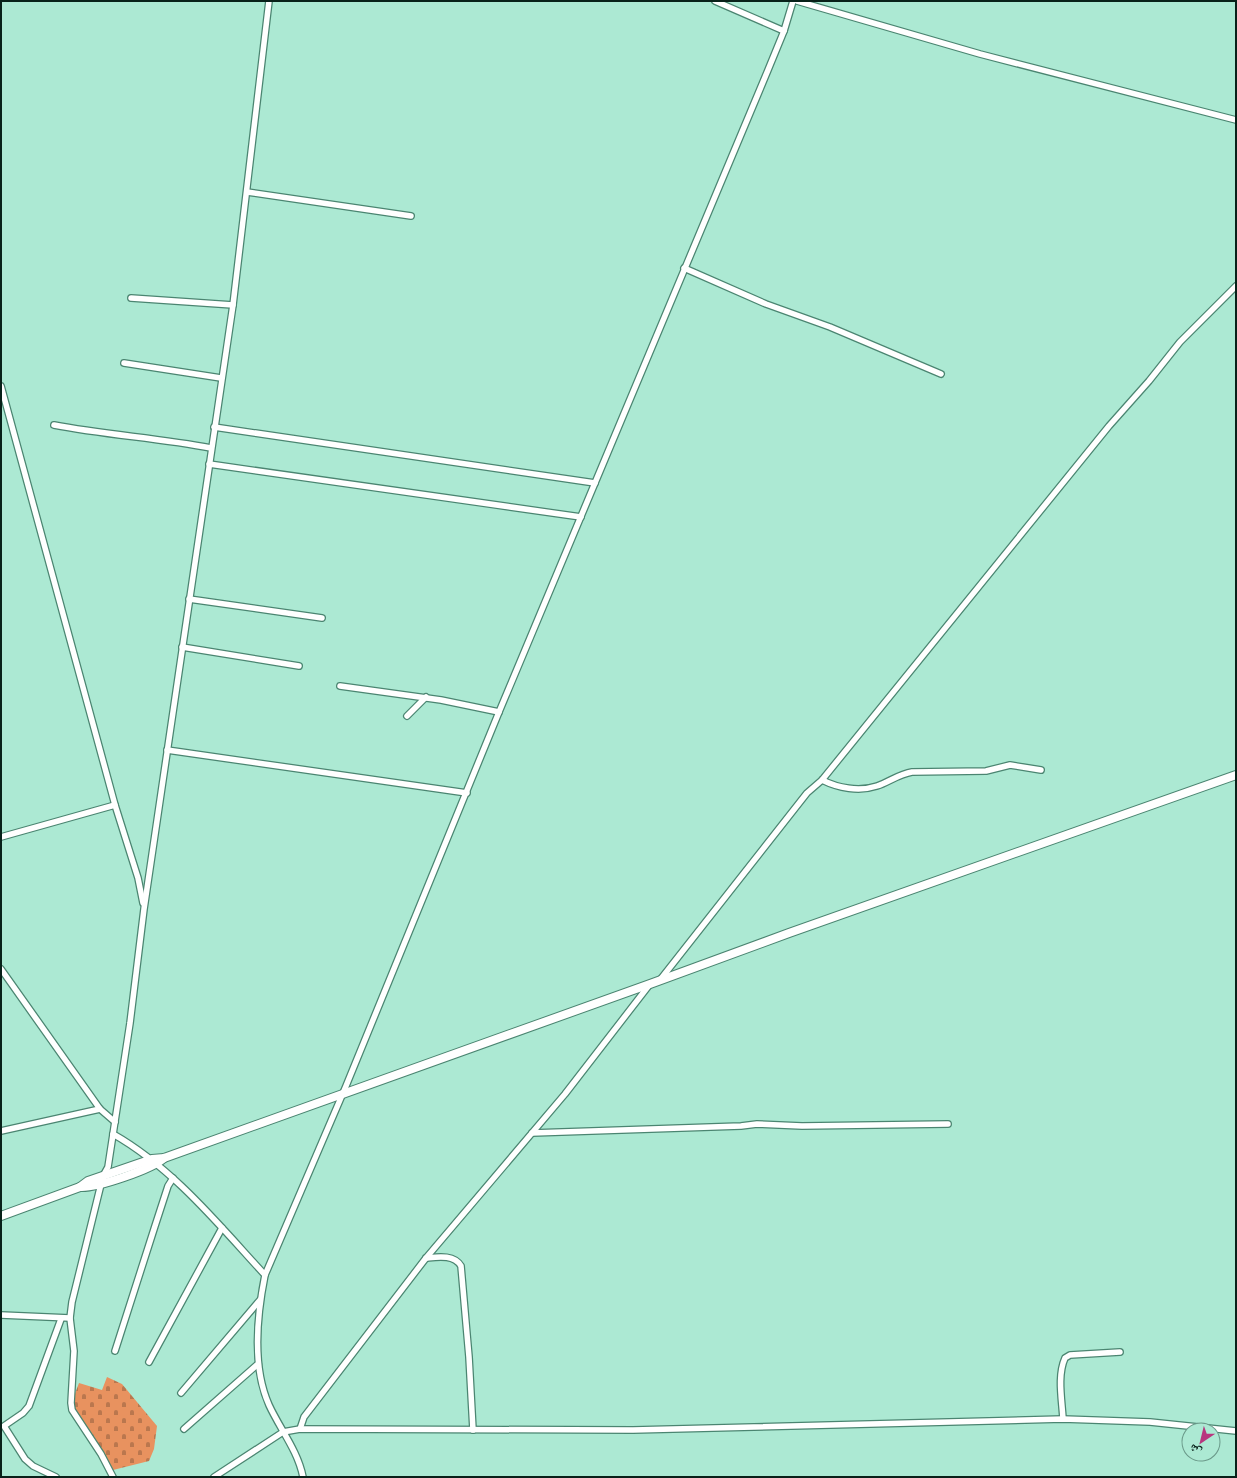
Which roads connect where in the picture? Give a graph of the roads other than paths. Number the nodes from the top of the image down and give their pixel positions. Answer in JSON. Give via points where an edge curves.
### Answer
{"nodes":[{"id":1,"x":270,"y":1,"type":"edge"},
{"id":2,"x":715,"y":1,"type":"edge"},
{"id":3,"x":793,"y":1,"type":"edge"},
{"id":4,"x":797,"y":1,"type":"edge"},
{"id":5,"x":784,"y":31,"type":"junction"},
{"id":6,"x":1236,"y":120,"type":"edge"},
{"id":7,"x":247,"y":192,"type":"junction"},
{"id":8,"x":411,"y":216,"type":"dead end"},
{"id":9,"x":684,"y":268,"type":"junction"},
{"id":10,"x":1236,"y":286,"type":"edge"},
{"id":11,"x":131,"y":298,"type":"dead end"},
{"id":12,"x":233,"y":305,"type":"junction"},
{"id":13,"x":124,"y":363,"type":"dead end"},
{"id":14,"x":941,"y":374,"type":"dead end"},
{"id":15,"x":221,"y":378,"type":"junction"},
{"id":16,"x":1,"y":386,"type":"edge"},
{"id":17,"x":54,"y":425,"type":"dead end"},
{"id":18,"x":214,"y":427,"type":"junction"},
{"id":19,"x":211,"y":448,"type":"junction"},
{"id":20,"x":209,"y":464,"type":"junction"},
{"id":21,"x":596,"y":483,"type":"junction"},
{"id":22,"x":581,"y":517,"type":"junction"},
{"id":23,"x":189,"y":599,"type":"junction"},
{"id":24,"x":322,"y":618,"type":"dead end"},
{"id":25,"x":182,"y":647,"type":"junction"},
{"id":26,"x":299,"y":666,"type":"dead end"},
{"id":27,"x":340,"y":686,"type":"dead end"},
{"id":28,"x":426,"y":697,"type":"junction"},
{"id":29,"x":499,"y":712,"type":"junction"},
{"id":30,"x":407,"y":716,"type":"dead end"},
{"id":31,"x":167,"y":750,"type":"junction"},
{"id":32,"x":1041,"y":770,"type":"dead end"},
{"id":33,"x":1236,"y":775,"type":"edge"},
{"id":34,"x":822,"y":780,"type":"junction"},
{"id":35,"x":467,"y":793,"type":"junction"},
{"id":36,"x":116,"y":805,"type":"junction"},
{"id":37,"x":1,"y":837,"type":"edge"},
{"id":38,"x":144,"y":909,"type":"junction"},
{"id":39,"x":1,"y":969,"type":"edge"},
{"id":40,"x":654,"y":983,"type":"junction"},
{"id":41,"x":343,"y":1094,"type":"junction"},
{"id":42,"x":100,"y":1109,"type":"junction"},
{"id":43,"x":115,"y":1122,"type":"junction"},
{"id":44,"x":948,"y":1124,"type":"dead end"},
{"id":45,"x":1,"y":1131,"type":"edge"},
{"id":46,"x":532,"y":1132,"type":"junction"},
{"id":47,"x":113,"y":1134,"type":"junction"},
{"id":48,"x":155,"y":1162,"type":"junction"},
{"id":49,"x":108,"y":1167,"type":"junction"},
{"id":50,"x":116,"y":1175,"type":"junction"},
{"id":51,"x":173,"y":1178,"type":"junction"},
{"id":52,"x":102,"y":1180,"type":"junction"},
{"id":53,"x":1,"y":1216,"type":"edge"},
{"id":54,"x":222,"y":1228,"type":"junction"},
{"id":55,"x":426,"y":1258,"type":"junction"},
{"id":56,"x":265,"y":1275,"type":"junction"},
{"id":57,"x":260,"y":1300,"type":"junction"},
{"id":58,"x":1,"y":1315,"type":"edge"},
{"id":59,"x":70,"y":1318,"type":"junction"},
{"id":60,"x":61,"y":1319,"type":"junction"},
{"id":61,"x":115,"y":1351,"type":"dead end"},
{"id":62,"x":1120,"y":1352,"type":"dead end"},
{"id":63,"x":150,"y":1362,"type":"dead end"},
{"id":64,"x":258,"y":1364,"type":"junction"},
{"id":65,"x":181,"y":1393,"type":"dead end"},
{"id":66,"x":1063,"y":1419,"type":"junction"},
{"id":67,"x":2,"y":1424,"type":"edge"},
{"id":68,"x":184,"y":1429,"type":"dead end"},
{"id":69,"x":300,"y":1429,"type":"junction"},
{"id":70,"x":473,"y":1430,"type":"junction"},
{"id":71,"x":1236,"y":1431,"type":"edge"},
{"id":72,"x":283,"y":1432,"type":"junction"},
{"id":73,"x":56,"y":1477,"type":"edge"},
{"id":74,"x":113,"y":1477,"type":"edge"},
{"id":75,"x":214,"y":1477,"type":"edge"},
{"id":76,"x":303,"y":1477,"type":"edge"}],
"edges":[{"from":1,"to":7,"type":"street"},
{"from":2,"to":5,"type":"street"},
{"from":3,"to":5,"type":"street"},
{"from":4,"to":6,"type":"street","via":[[980,54]]},
{"from":5,"to":9,"type":"street"},
{"from":7,"to":8,"type":"street"},
{"from":7,"to":12,"type":"street"},
{"from":9,"to":14,"type":"street","via":[[766,304],[830,327]]},
{"from":9,"to":21,"type":"street"},
{"from":10,"to":34,"type":"street","via":[[1180,342],[1109,426]]},
{"from":11,"to":12,"type":"street"},
{"from":12,"to":15,"type":"street"},
{"from":13,"to":15,"type":"street"},
{"from":15,"to":18,"type":"street"},
{"from":16,"to":36,"type":"street"},
{"from":17,"to":19,"type":"street"},
{"from":18,"to":19,"type":"street"},
{"from":18,"to":21,"type":"street"},
{"from":19,"to":20,"type":"street"},
{"from":20,"to":22,"type":"street"},
{"from":20,"to":23,"type":"street"},
{"from":21,"to":22,"type":"street"},
{"from":22,"to":29,"type":"street"},
{"from":23,"to":24,"type":"street"},
{"from":23,"to":25,"type":"street"},
{"from":25,"to":26,"type":"street"},
{"from":25,"to":31,"type":"street"},
{"from":27,"to":28,"type":"street"},
{"from":28,"to":29,"type":"street"},
{"from":28,"to":30,"type":"street"},
{"from":29,"to":35,"type":"street"},
{"from":31,"to":35,"type":"street"},
{"from":31,"to":38,"type":"street"},
{"from":32,"to":34,"type":"street","via":[[1010,765],[986,771],[912,772],[877,786],[862,788],[842,788]]},
{"from":33,"to":40,"type":"main road"},
{"from":34,"to":40,"type":"street","via":[[807,792]]},
{"from":35,"to":41,"type":"street"},
{"from":36,"to":37,"type":"street"},
{"from":36,"to":38,"type":"street","via":[[138,878]]},
{"from":38,"to":43,"type":"street"},
{"from":39,"to":42,"type":"street"},
{"from":40,"to":41,"type":"main road"},
{"from":40,"to":46,"type":"street","via":[[566,1094]]},
{"from":41,"to":48,"type":"main road"},
{"from":41,"to":56,"type":"street"},
{"from":42,"to":43,"type":"street"},
{"from":42,"to":45,"type":"street"},
{"from":43,"to":47,"type":"street"},
{"from":44,"to":46,"type":"street","via":[[757,1124]]},
{"from":46,"to":55,"type":"street"},
{"from":47,"to":48,"type":"street"},
{"from":47,"to":49,"type":"street"},
{"from":48,"to":50,"type":"main road"},
{"from":48,"to":51,"type":"street"},
{"from":49,"to":50,"type":"street"},
{"from":49,"to":52,"type":"street"},
{"from":50,"to":52,"type":"main road"},
{"from":51,"to":54,"type":"street"},
{"from":51,"to":61,"type":"street","via":[[168,1186]]},
{"from":52,"to":53,"type":"main road","via":[[90,1187],[80,1186]]},
{"from":52,"to":59,"type":"street"},
{"from":54,"to":56,"type":"street"},
{"from":54,"to":63,"type":"street"},
{"from":55,"to":69,"type":"street","via":[[304,1417]]},
{"from":55,"to":70,"type":"street","via":[[452,1258],[461,1266]]},
{"from":56,"to":57,"type":"street"},
{"from":57,"to":64,"type":"street"},
{"from":57,"to":65,"type":"street"},
{"from":58,"to":60,"type":"street"},
{"from":59,"to":60,"type":"street"},
{"from":59,"to":74,"type":"street","via":[[74,1351],[70,1403]]},
{"from":60,"to":67,"type":"street","via":[[29,1406],[23,1413]]},
{"from":62,"to":66,"type":"street","via":[[1070,1355],[1065,1358],[1061,1381]]},
{"from":64,"to":68,"type":"street"},
{"from":64,"to":72,"type":"street","via":[[261,1386]]},
{"from":66,"to":70,"type":"street","via":[[633,1430]]},
{"from":66,"to":71,"type":"street","via":[[1150,1422]]},
{"from":67,"to":73,"type":"street","via":[[25,1459],[33,1466]]},
{"from":69,"to":70,"type":"street"},
{"from":69,"to":72,"type":"street"},
{"from":72,"to":75,"type":"street"},
{"from":72,"to":76,"type":"street","via":[[296,1456]]}]}
